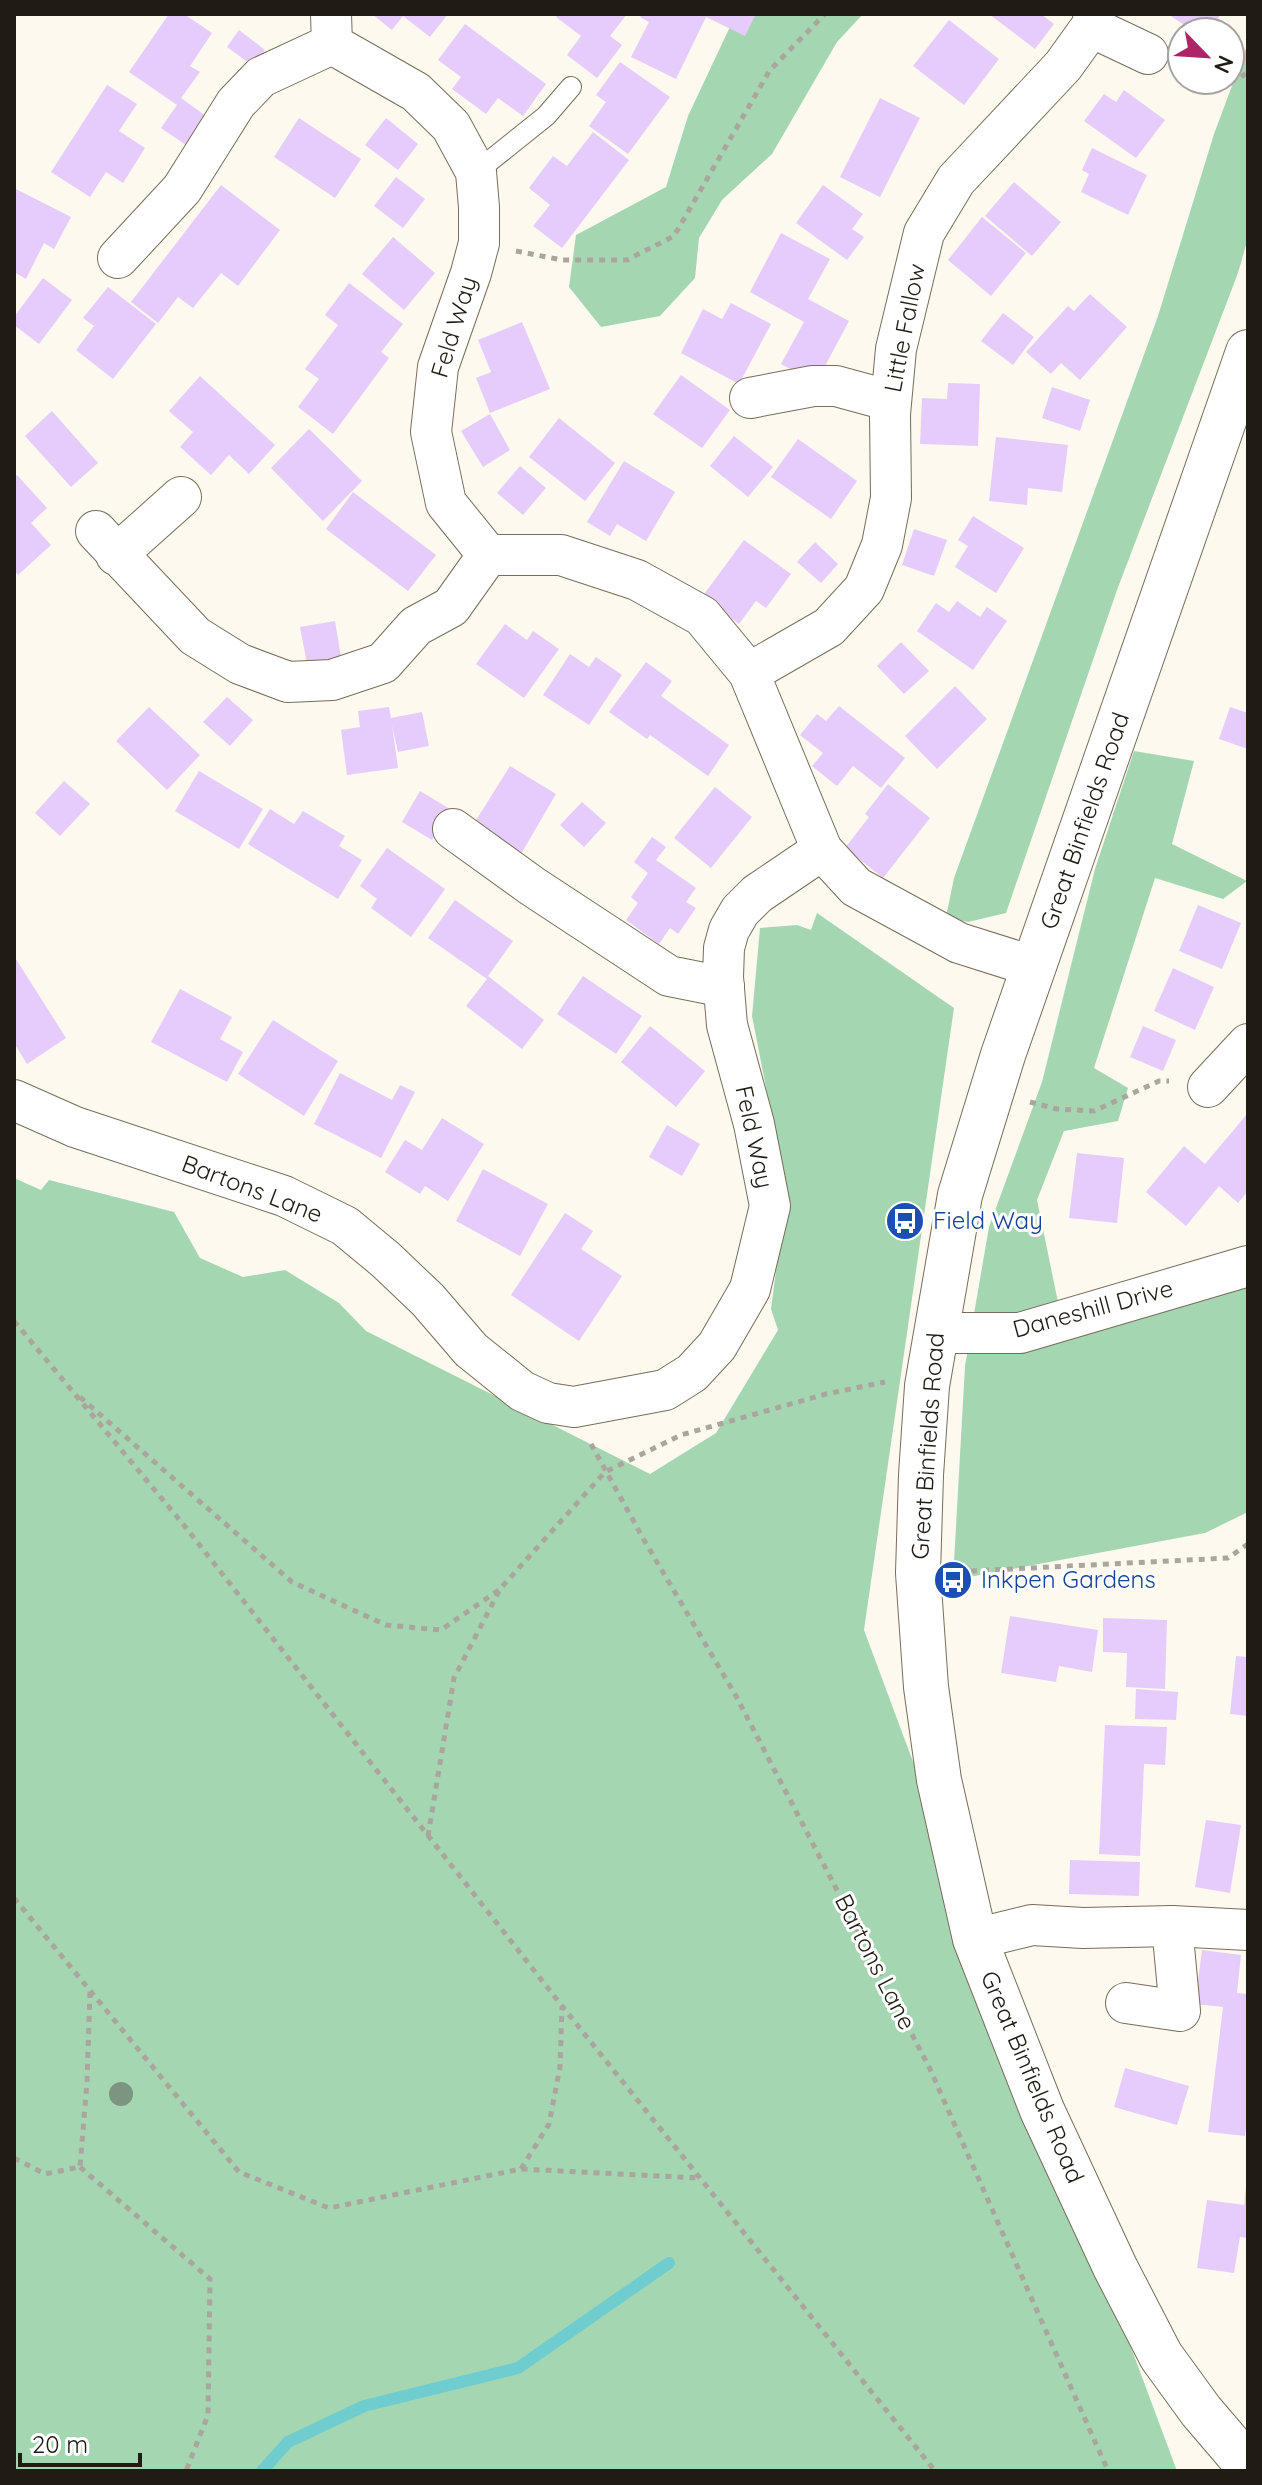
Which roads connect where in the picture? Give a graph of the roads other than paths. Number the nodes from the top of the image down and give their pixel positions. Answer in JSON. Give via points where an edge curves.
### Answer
{"nodes":[{"id":1,"x":1093,"y":21,"type":"edge"},
{"id":2,"x":332,"y":29,"type":"edge"},
{"id":3,"x":1148,"y":54,"type":"dead end"},
{"id":4,"x":571,"y":87,"type":"dead end"},
{"id":5,"x":476,"y":172,"type":"junction"},
{"id":6,"x":118,"y":258,"type":"dead end"},
{"id":7,"x":1244,"y":377,"type":"edge"},
{"id":8,"x":750,"y":398,"type":"dead end"},
{"id":9,"x":891,"y":401,"type":"junction"},
{"id":10,"x":181,"y":497,"type":"dead end"},
{"id":11,"x":488,"y":555,"type":"junction"},
{"id":12,"x":749,"y":673,"type":"junction"},
{"id":13,"x":453,"y":829,"type":"dead end"},
{"id":14,"x":822,"y":850,"type":"junction"},
{"id":15,"x":1035,"y":967,"type":"junction"},
{"id":16,"x":724,"y":987,"type":"junction"},
{"id":17,"x":1248,"y":1044,"type":"edge"},
{"id":18,"x":1208,"y":1087,"type":"road end"},
{"id":19,"x":14,"y":1100,"type":"edge"},
{"id":20,"x":1248,"y":1266,"type":"edge"},
{"id":21,"x":935,"y":1333,"type":"junction"},
{"id":22,"x":574,"y":1407,"type":"joint"},
{"id":23,"x":1172,"y":1926,"type":"junction"},
{"id":24,"x":1248,"y":1930,"type":"edge"},
{"id":25,"x":975,"y":1939,"type":"junction"},
{"id":26,"x":1126,"y":2003,"type":"dead end"},
{"id":27,"x":1248,"y":2466,"type":"edge"}],
"edges":[{"from":1,"to":3,"type":"street","name":"Little Fallow"},
{"from":1,"to":9,"type":"street","name":"Little Fallow","via":[[1063,66],[956,180],[924,233],[896,349]]},
{"from":2,"to":5,"type":"street","name":"Feld Way","via":[[416,92],[451,126]]},
{"from":2,"to":6,"type":"street","name":"Feld Way","via":[[261,77],[236,103],[182,189]]},
{"from":4,"to":5,"type":"lane","via":[[546,116]]},
{"from":5,"to":11,"type":"street","name":"Feld Way","via":[[479,243],[438,367],[431,432],[446,503]]},
{"from":7,"to":15,"type":"street","name":"Great Binfields Road"},
{"from":8,"to":9,"type":"street","via":[[836,386]]},
{"from":9,"to":12,"type":"street","name":"Little Fallow","via":[[891,498],[882,545],[864,589],[829,627]]},
{"from":10,"to":11,"type":"street","via":[[106,543],[195,636],[240,664],[288,682],[332,680],[383,663],[416,626],[451,607]]},
{"from":11,"to":12,"type":"street","via":[[561,555],[637,580],[702,616]]},
{"from":12,"to":14,"type":"street"},
{"from":13,"to":16,"type":"street","via":[[669,976]]},
{"from":14,"to":15,"type":"street","via":[[856,887],[893,909],[959,943]]},
{"from":14,"to":16,"type":"street","name":"Feld Way","via":[[740,911],[724,948]]},
{"from":15,"to":21,"type":"street","name":"Great Binfields Road","via":[[960,1195]]},
{"from":16,"to":22,"type":"street","name":"Feld Way","via":[[727,1025],[770,1206],[750,1289],[717,1346],[692,1373],[665,1390]]},
{"from":17,"to":18,"type":"street"},
{"from":19,"to":22,"type":"street","name":"Bartons Lane","via":[[75,1127],[284,1196],[345,1226],[428,1300],[471,1350],[522,1391]]},
{"from":20,"to":21,"type":"street","name":"Daneshill Drive","via":[[1020,1333]]},
{"from":21,"to":25,"type":"street","name":"Great Binfields Road","via":[[927,1386],[918,1573],[939,1780]]},
{"from":23,"to":24,"type":"street"},
{"from":23,"to":25,"type":"street","via":[[1032,1925]]},
{"from":23,"to":26,"type":"street","via":[[1180,2011]]},
{"from":25,"to":27,"type":"street","name":"Great Binfields Road","via":[[1042,2110],[1161,2356]]}]}
